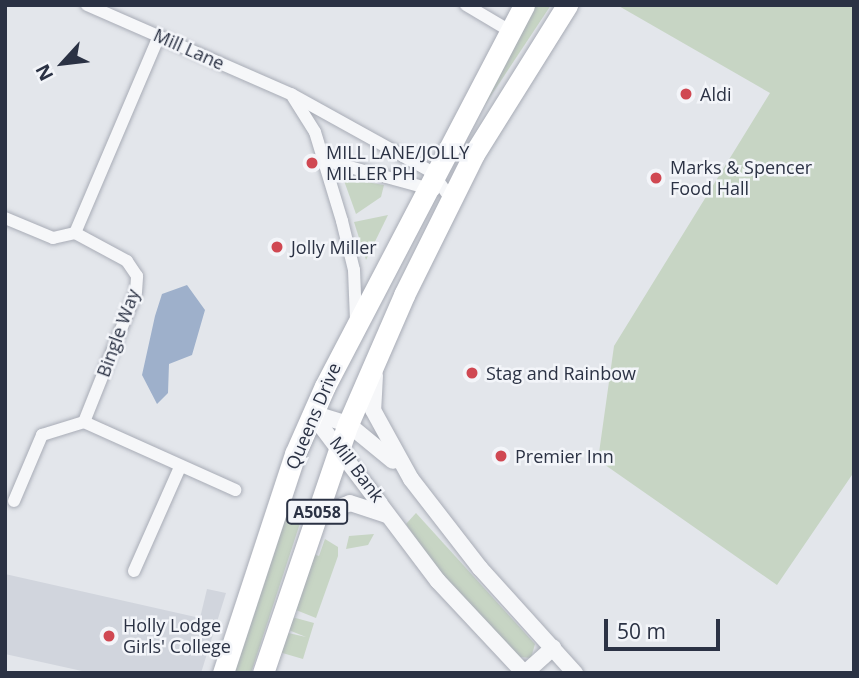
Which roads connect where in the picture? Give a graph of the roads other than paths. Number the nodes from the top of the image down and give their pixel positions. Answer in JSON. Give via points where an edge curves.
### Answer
{"nodes":[{"id":1,"x":87,"y":5,"type":"edge"},
{"id":2,"x":466,"y":5,"type":"edge"},
{"id":3,"x":524,"y":5,"type":"edge"},
{"id":4,"x":567,"y":5,"type":"edge"},
{"id":5,"x":510,"y":31,"type":"junction"},
{"id":6,"x":159,"y":36,"type":"junction"},
{"id":7,"x":290,"y":94,"type":"junction"},
{"id":8,"x":324,"y":160,"type":"junction"},
{"id":9,"x":428,"y":178,"type":"junction"},
{"id":10,"x":450,"y":198,"type":"junction"},
{"id":11,"x":409,"y":216,"type":"junction"},
{"id":12,"x":5,"y":218,"type":"edge"},
{"id":13,"x":75,"y":233,"type":"junction"},
{"id":14,"x":356,"y":322,"type":"junction"},
{"id":15,"x":380,"y":355,"type":"junction"},
{"id":16,"x":312,"y":414,"type":"junction"},
{"id":17,"x":84,"y":422,"type":"junction"},
{"id":18,"x":348,"y":424,"type":"junction"},
{"id":19,"x":341,"y":444,"type":"junction"},
{"id":20,"x":180,"y":467,"type":"junction"},
{"id":21,"x":411,"y":479,"type":"junction"},
{"id":22,"x":234,"y":490,"type":"dead end"},
{"id":23,"x":14,"y":501,"type":"dead end"},
{"id":24,"x":315,"y":516,"type":"junction"},
{"id":25,"x":397,"y":523,"type":"junction"},
{"id":26,"x":134,"y":571,"type":"dead end"},
{"id":27,"x":553,"y":648,"type":"junction"},
{"id":28,"x":223,"y":673,"type":"edge"},
{"id":29,"x":263,"y":673,"type":"edge"},
{"id":30,"x":524,"y":673,"type":"edge"},
{"id":31,"x":575,"y":673,"type":"edge"}],
"edges":[{"from":1,"to":6,"type":"street","name":"Mill Lane"},
{"from":2,"to":5,"type":"street"},
{"from":3,"to":5,"type":"highway","name":"Queens Drive","number":"A5058"},
{"from":4,"to":10,"type":"highway","name":"Queens Drive","number":"A5058"},
{"from":5,"to":9,"type":"highway","name":"Queens Drive","number":"A5058"},
{"from":6,"to":7,"type":"street","name":"Mill Lane"},
{"from":6,"to":13,"type":"street"},
{"from":7,"to":8,"type":"street","via":[[309,120]]},
{"from":7,"to":9,"type":"street","name":"Mill Lane"},
{"from":8,"to":9,"type":"street","name":"Mill Lane"},
{"from":8,"to":14,"type":"street","via":[[354,270]]},
{"from":9,"to":10,"type":"street","name":"Mill Lane"},
{"from":9,"to":11,"type":"highway","name":"Queens Drive","number":"A5058"},
{"from":10,"to":11,"type":"highway"},
{"from":10,"to":15,"type":"highway","name":"Queens Drive","number":"A5058"},
{"from":11,"to":14,"type":"highway","name":"Queens Drive","number":"A5058"},
{"from":12,"to":13,"type":"street","name":"Bingle Way","via":[[52,238]]},
{"from":13,"to":17,"type":"street","name":"Bingle Way","via":[[127,261],[137,276]]},
{"from":14,"to":16,"type":"highway","name":"Queens Drive","number":"A5058"},
{"from":15,"to":18,"type":"highway","name":"Queens Drive","number":"A5058"},
{"from":15,"to":21,"type":"street","name":"Mill Bank","via":[[373,410]]},
{"from":16,"to":18,"type":"street","name":"Mill Bank"},
{"from":16,"to":19,"type":"street","name":"Mill Bank"},
{"from":16,"to":28,"type":"highway","name":"Queens Drive","number":"A5058"},
{"from":17,"to":20,"type":"street"},
{"from":17,"to":23,"type":"street","via":[[42,435]]},
{"from":18,"to":19,"type":"highway","name":"Queens Drive","number":"A5058"},
{"from":18,"to":21,"type":"street","name":"Mill Bank"},
{"from":19,"to":24,"type":"highway","name":"Queens Drive","number":"A5058"},
{"from":19,"to":25,"type":"street","name":"Mill Bank"},
{"from":20,"to":22,"type":"street"},
{"from":20,"to":26,"type":"street"},
{"from":21,"to":27,"type":"street","name":"Mill Bank"},
{"from":24,"to":25,"type":"street","name":"Mill Bank","via":[[364,503]]},
{"from":24,"to":29,"type":"highway","name":"Queens Drive","number":"A5058"},
{"from":25,"to":30,"type":"street","name":"Mill Bank","via":[[438,581]]},
{"from":27,"to":30,"type":"street"},
{"from":27,"to":31,"type":"street","name":"Mill Bank"}]}
